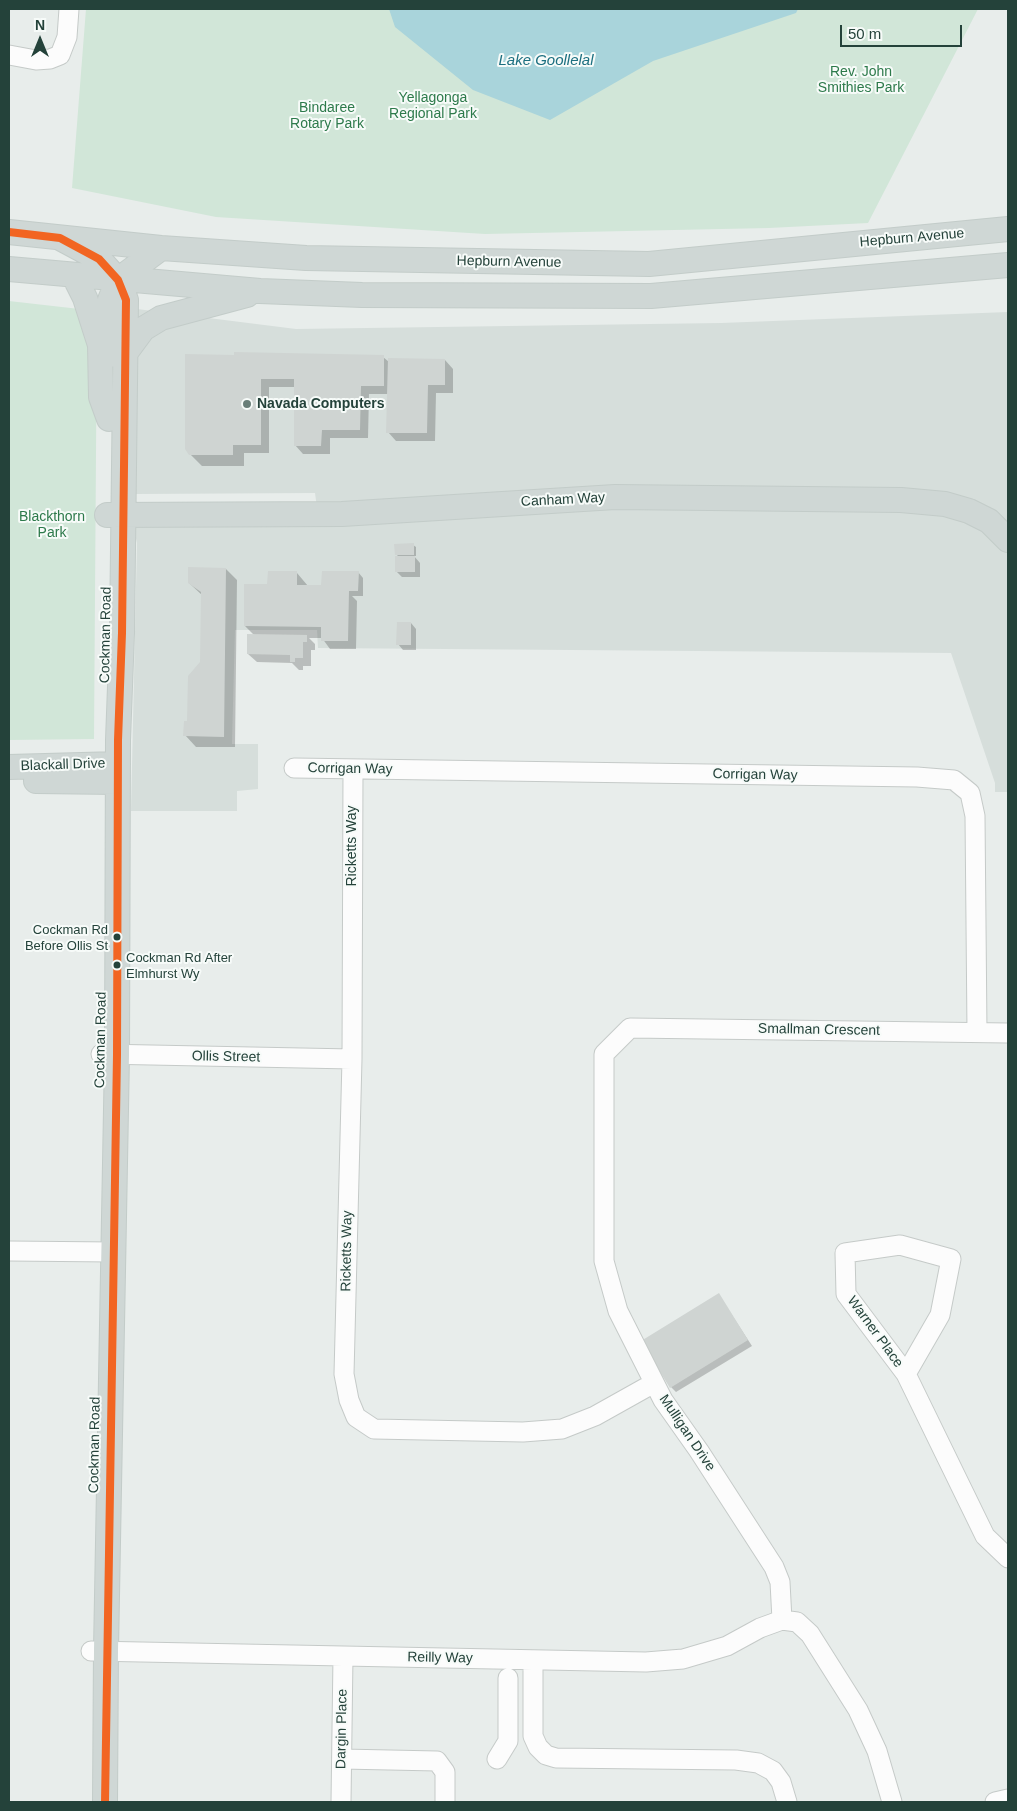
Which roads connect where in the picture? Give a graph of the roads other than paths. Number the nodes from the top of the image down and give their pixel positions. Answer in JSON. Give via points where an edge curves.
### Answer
{"nodes":[{"id":1,"x":69,"y":9,"type":"edge"},
{"id":2,"x":9,"y":55,"type":"edge"},
{"id":3,"x":1008,"y":229,"type":"edge"},
{"id":4,"x":9,"y":232,"type":"edge"},
{"id":5,"x":60,"y":238,"type":"junction"},
{"id":6,"x":161,"y":248,"type":"junction"},
{"id":7,"x":1008,"y":265,"type":"edge"},
{"id":8,"x":9,"y":269,"type":"edge"},
{"id":9,"x":74,"y":276,"type":"junction"},
{"id":10,"x":118,"y":280,"type":"junction"},
{"id":11,"x":260,"y":291,"type":"junction"},
{"id":12,"x":126,"y":352,"type":"junction"},
{"id":13,"x":109,"y":419,"type":"junction"},
{"id":14,"x":115,"y":507,"type":"junction"},
{"id":15,"x":1008,"y":520,"type":"edge"},
{"id":16,"x":1008,"y":540,"type":"edge"},
{"id":17,"x":9,"y":767,"type":"edge"},
{"id":18,"x":294,"y":768,"type":"dead end"},
{"id":19,"x":353,"y":770,"type":"junction"},
{"id":20,"x":111,"y":773,"type":"junction"},
{"id":21,"x":9,"y":781,"type":"edge"},
{"id":22,"x":630,"y":1028,"type":"joint"},
{"id":23,"x":977,"y":1032,"type":"junction"},
{"id":24,"x":1008,"y":1033,"type":"edge"},
{"id":25,"x":109,"y":1054,"type":"junction"},
{"id":26,"x":352,"y":1059,"type":"junction"},
{"id":27,"x":9,"y":1251,"type":"edge"},
{"id":28,"x":106,"y":1252,"type":"junction"},
{"id":29,"x":906,"y":1374,"type":"junction"},
{"id":30,"x":654,"y":1383,"type":"junction"},
{"id":31,"x":1008,"y":1558,"type":"edge"},
{"id":32,"x":782,"y":1620,"type":"junction"},
{"id":33,"x":98,"y":1650,"type":"junction"},
{"id":34,"x":343,"y":1656,"type":"junction"},
{"id":35,"x":533,"y":1660,"type":"junction"},
{"id":36,"x":508,"y":1678,"type":"dead end"},
{"id":37,"x":342,"y":1759,"type":"junction"},
{"id":38,"x":497,"y":1760,"type":"dead end"},
{"id":39,"x":1008,"y":1799,"type":"edge"},
{"id":40,"x":90,"y":1802,"type":"edge"},
{"id":41,"x":105,"y":1802,"type":"edge"},
{"id":42,"x":341,"y":1802,"type":"edge"},
{"id":43,"x":445,"y":1802,"type":"edge"},
{"id":44,"x":787,"y":1802,"type":"edge"},
{"id":45,"x":892,"y":1802,"type":"edge"},
{"id":46,"x":995,"y":1802,"type":"edge"}],
"edges":[{"from":1,"to":2,"type":"street","via":[[67,37],[60,55],[36,60]]},
{"from":3,"to":6,"type":"main road","name":"Hepburn Avenue","via":[[649,264],[306,258]]},
{"from":4,"to":5,"type":"main road","name":"Hepburn Avenue"},
{"from":5,"to":6,"type":"main road","name":"Hepburn Avenue"},
{"from":5,"to":10,"type":"main road","name":"Cockman Road","via":[[99,259]]},
{"from":6,"to":10,"type":"main road"},
{"from":7,"to":11,"type":"main road","via":[[651,296],[362,295]]},
{"from":8,"to":9,"type":"main road"},
{"from":9,"to":10,"type":"main road"},
{"from":9,"to":13,"type":"main road","via":[[88,305],[100,345],[102,397]]},
{"from":10,"to":11,"type":"main road"},
{"from":10,"to":12,"type":"main road","name":"Cockman Road","via":[[126,300]]},
{"from":10,"to":13,"type":"main road","name":"Cockman Road","via":[[110,300]]},
{"from":11,"to":12,"type":"main road","via":[[161,318],[143,329]]},
{"from":12,"to":14,"type":"main road","name":"Cockman Road"},
{"from":13,"to":14,"type":"main road","name":"Cockman Road"},
{"from":14,"to":15,"type":"main road","name":"Canham Way","via":[[323,501],[538,485],[612,483],[908,486],[945,489],[967,496],[990,506]]},
{"from":14,"to":16,"type":"main road","name":"Canham Way","via":[[342,514],[615,497],[901,500],[944,504],[969,511],[989,521]]},
{"from":14,"to":20,"type":"main road","name":"Cockman Road"},
{"from":17,"to":20,"type":"main road","name":"Blackall Drive"},
{"from":18,"to":19,"type":"street","name":"Corrigan Way"},
{"from":19,"to":23,"type":"street","name":"Corrigan Way","via":[[954,780],[970,793],[975,816]]},
{"from":19,"to":26,"type":"street","name":"Ricketts Way"},
{"from":20,"to":21,"type":"main road","name":"Blackall Drive"},
{"from":20,"to":25,"type":"main road","name":"Cockman Road"},
{"from":22,"to":23,"type":"street","name":"Smallman Crescent"},
{"from":22,"to":30,"type":"street","name":"Mulligan Drive","via":[[604,1054],[604,1261],[618,1311]]},
{"from":23,"to":24,"type":"street","name":"Smallman Crescent"},
{"from":25,"to":26,"type":"street","name":"Ollis Street"},
{"from":25,"to":28,"type":"main road","name":"Cockman Road"},
{"from":26,"to":30,"type":"street","name":"Ricketts Way","via":[[344,1374],[356,1417],[374,1429],[524,1432],[562,1429],[595,1416]]},
{"from":27,"to":28,"type":"street"},
{"from":28,"to":33,"type":"main road","name":"Cockman Road"},
{"from":29,"to":29,"type":"street","name":"Warner Place","via":[[846,1294],[845,1253],[900,1245],[952,1259],[940,1314]]},
{"from":29,"to":31,"type":"street","name":"Warner Place","via":[[985,1536]]},
{"from":30,"to":32,"type":"street","name":"Mulligan Drive","via":[[774,1567],[780,1582]]},
{"from":32,"to":35,"type":"street","name":"Reilly Way","via":[[727,1646],[683,1659],[646,1662]]},
{"from":32,"to":45,"type":"street","via":[[797,1622],[810,1634],[840,1679],[877,1751]]},
{"from":33,"to":34,"type":"street","name":"Reilly Way"},
{"from":33,"to":40,"type":"main road","name":"Cockman Road"},
{"from":33,"to":41,"type":"main road","name":"Cockman Road"},
{"from":34,"to":35,"type":"street","name":"Reilly Way"},
{"from":34,"to":37,"type":"street","name":"Dargin Place"},
{"from":35,"to":44,"type":"street","via":[[533,1736],[546,1755],[556,1758],[758,1763],[773,1771],[781,1782]]},
{"from":36,"to":38,"type":"street","via":[[508,1741]]},
{"from":37,"to":42,"type":"street","name":"Dargin Place"},
{"from":37,"to":43,"type":"street","via":[[437,1760],[445,1772]]},
{"from":39,"to":46,"type":"street"}]}
